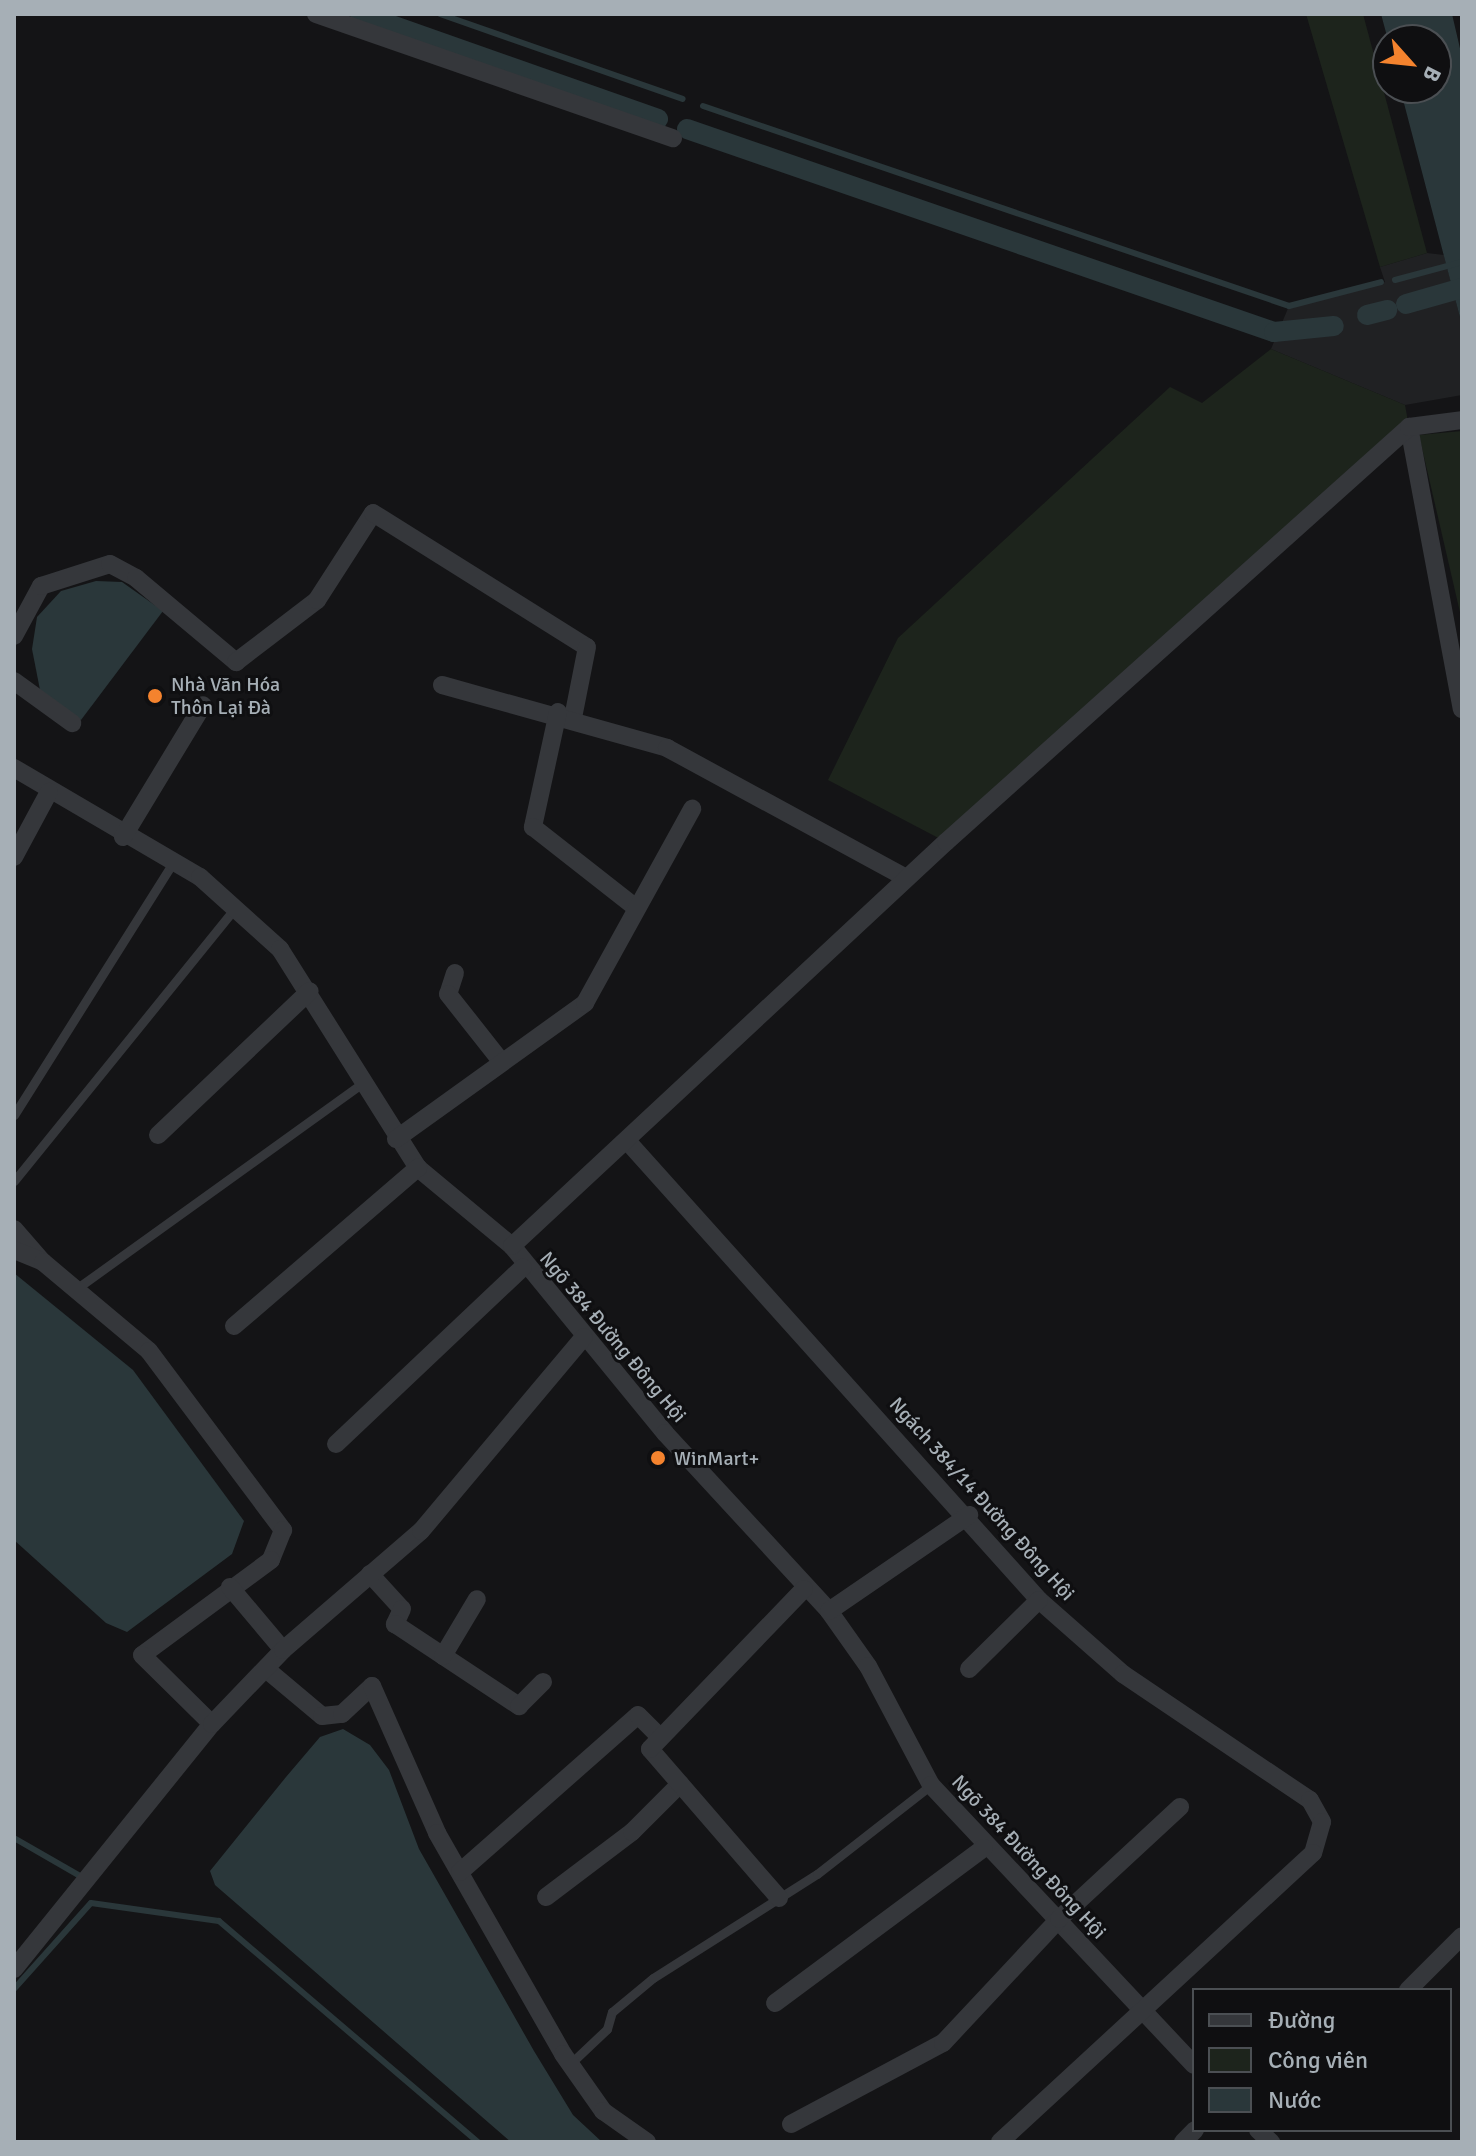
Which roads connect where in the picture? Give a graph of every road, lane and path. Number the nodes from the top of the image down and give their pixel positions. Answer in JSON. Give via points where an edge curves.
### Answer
{"nodes":[{"id":1,"x":316,"y":14,"type":"edge"},
{"id":2,"x":673,"y":138,"type":"dead end"},
{"id":3,"x":1456,"y":422,"type":"edge"},
{"id":4,"x":1409,"y":427,"type":"junction"},
{"id":5,"x":14,"y":636,"type":"edge"},
{"id":6,"x":14,"y":681,"type":"edge"},
{"id":7,"x":442,"y":685,"type":"dead end"},
{"id":8,"x":203,"y":705,"type":"dead end"},
{"id":9,"x":1462,"y":709,"type":"edge"},
{"id":10,"x":566,"y":715,"type":"junction"},
{"id":11,"x":72,"y":723,"type":"dead end"},
{"id":12,"x":14,"y":768,"type":"edge"},
{"id":13,"x":49,"y":792,"type":"junction"},
{"id":14,"x":692,"y":809,"type":"dead end"},
{"id":15,"x":123,"y":837,"type":"junction"},
{"id":16,"x":14,"y":857,"type":"edge"},
{"id":17,"x":174,"y":860,"type":"junction"},
{"id":18,"x":906,"y":878,"type":"junction"},
{"id":19,"x":236,"y":907,"type":"junction"},
{"id":20,"x":635,"y":907,"type":"junction"},
{"id":21,"x":455,"y":973,"type":"dead end"},
{"id":22,"x":310,"y":991,"type":"junction"},
{"id":23,"x":501,"y":1061,"type":"junction"},
{"id":24,"x":361,"y":1084,"type":"junction"},
{"id":25,"x":14,"y":1115,"type":"edge"},
{"id":26,"x":158,"y":1135,"type":"dead end"},
{"id":27,"x":396,"y":1139,"type":"junction"},
{"id":28,"x":629,"y":1143,"type":"junction"},
{"id":29,"x":418,"y":1168,"type":"junction"},
{"id":30,"x":14,"y":1181,"type":"edge"},
{"id":31,"x":14,"y":1229,"type":"edge"},
{"id":32,"x":512,"y":1246,"type":"junction"},
{"id":33,"x":14,"y":1250,"type":"edge"},
{"id":34,"x":43,"y":1262,"type":"junction"},
{"id":35,"x":523,"y":1267,"type":"junction"},
{"id":36,"x":76,"y":1289,"type":"junction"},
{"id":37,"x":234,"y":1326,"type":"dead end"},
{"id":38,"x":584,"y":1337,"type":"junction"},
{"id":39,"x":336,"y":1444,"type":"dead end"},
{"id":40,"x":969,"y":1515,"type":"junction"},
{"id":41,"x":370,"y":1574,"type":"junction"},
{"id":42,"x":230,"y":1587,"type":"junction"},
{"id":43,"x":804,"y":1589,"type":"junction"},
{"id":44,"x":477,"y":1599,"type":"dead end"},
{"id":45,"x":1039,"y":1600,"type":"junction"},
{"id":46,"x":829,"y":1611,"type":"junction"},
{"id":47,"x":283,"y":1650,"type":"junction"},
{"id":48,"x":443,"y":1656,"type":"junction"},
{"id":49,"x":266,"y":1669,"type":"junction"},
{"id":50,"x":969,"y":1669,"type":"dead end"},
{"id":51,"x":543,"y":1682,"type":"dead end"},
{"id":52,"x":212,"y":1724,"type":"junction"},
{"id":53,"x":657,"y":1734,"type":"junction"},
{"id":54,"x":680,"y":1784,"type":"junction"},
{"id":55,"x":931,"y":1785,"type":"junction"},
{"id":56,"x":1180,"y":1807,"type":"dead end"},
{"id":57,"x":984,"y":1848,"type":"junction"},
{"id":58,"x":460,"y":1872,"type":"junction"},
{"id":59,"x":546,"y":1897,"type":"dead end"},
{"id":60,"x":779,"y":1898,"type":"junction"},
{"id":61,"x":1059,"y":1919,"type":"junction"},
{"id":62,"x":1462,"y":1936,"type":"edge"},
{"id":63,"x":14,"y":1969,"type":"edge"},
{"id":64,"x":1410,"y":1988,"type":"edge"},
{"id":65,"x":775,"y":2003,"type":"dead end"},
{"id":66,"x":1141,"y":2006,"type":"junction"},
{"id":67,"x":1192,"y":2063,"type":"edge"},
{"id":68,"x":570,"y":2064,"type":"junction"},
{"id":69,"x":791,"y":2124,"type":"dead end"},
{"id":70,"x":647,"y":2142,"type":"edge"},
{"id":71,"x":1000,"y":2142,"type":"edge"}],
"edges":[{"from":1,"to":2,"type":"street"},
{"from":3,"to":4,"type":"street"},
{"from":4,"to":9,"type":"street"},
{"from":4,"to":18,"type":"street"},
{"from":5,"to":10,"type":"street","via":[[41,586],[110,564],[236,662],[317,600],[373,513],[587,647]]},
{"from":6,"to":11,"type":"street"},
{"from":7,"to":10,"type":"street"},
{"from":8,"to":15,"type":"street"},
{"from":10,"to":18,"type":"street","via":[[667,748]]},
{"from":10,"to":20,"type":"street","via":[[533,827]]},
{"from":12,"to":13,"type":"street","name":"Ngõ 384 Đường Đông Hội"},
{"from":13,"to":15,"type":"street","name":"Ngõ 384 Đường Đông Hội"},
{"from":13,"to":16,"type":"street"},
{"from":14,"to":20,"type":"street"},
{"from":15,"to":17,"type":"street","name":"Ngõ 384 Đường Đông Hội"},
{"from":17,"to":19,"type":"street","name":"Ngõ 384 Đường Đông Hội"},
{"from":17,"to":25,"type":"lane"},
{"from":18,"to":28,"type":"street"},
{"from":19,"to":22,"type":"street","name":"Ngõ 384 Đường Đông Hội"},
{"from":19,"to":30,"type":"lane"},
{"from":20,"to":23,"type":"street","via":[[585,1003]]},
{"from":21,"to":23,"type":"street","via":[[448,994]]},
{"from":22,"to":24,"type":"street","name":"Ngõ 384 Đường Đông Hội"},
{"from":22,"to":26,"type":"street"},
{"from":23,"to":27,"type":"street"},
{"from":24,"to":27,"type":"street","name":"Ngõ 384 Đường Đông Hội"},
{"from":24,"to":36,"type":"lane"},
{"from":27,"to":29,"type":"street","name":"Ngõ 384 Đường Đông Hội"},
{"from":28,"to":32,"type":"street"},
{"from":28,"to":40,"type":"street","name":"Ngách 384/14 Đường Đông Hội"},
{"from":29,"to":32,"type":"street","name":"Ngõ 384 Đường Đông Hội"},
{"from":29,"to":37,"type":"street"},
{"from":31,"to":34,"type":"street"},
{"from":32,"to":35,"type":"street","name":"Ngõ 384 Đường Đông Hội"},
{"from":33,"to":34,"type":"street"},
{"from":34,"to":36,"type":"street"},
{"from":35,"to":38,"type":"street","name":"Ngõ 384 Đường Đông Hội"},
{"from":35,"to":39,"type":"street"},
{"from":36,"to":42,"type":"street","via":[[149,1351],[277,1516],[283,1530],[271,1560]]},
{"from":38,"to":41,"type":"street","via":[[536,1388],[467,1483]]},
{"from":38,"to":43,"type":"street","name":"Ngõ 384 Đường Đông Hội"},
{"from":40,"to":45,"type":"street","name":"Ngách 384/14 Đường Đông Hội"},
{"from":40,"to":46,"type":"street"},
{"from":41,"to":47,"type":"street"},
{"from":41,"to":48,"type":"street","via":[[402,1609],[395,1624]]},
{"from":42,"to":47,"type":"street"},
{"from":42,"to":52,"type":"street","via":[[142,1655]]},
{"from":43,"to":46,"type":"street","name":"Ngõ 384 Đường Đông Hội"},
{"from":43,"to":53,"type":"street"},
{"from":44,"to":48,"type":"street"},
{"from":45,"to":50,"type":"street"},
{"from":45,"to":66,"type":"street","name":"Ngách 384/14 Đường Đông Hội","via":[[1123,1674],[1310,1800],[1322,1822],[1313,1853]]},
{"from":46,"to":55,"type":"street","name":"Ngõ 384 Đường Đông Hội","via":[[868,1666]]},
{"from":47,"to":49,"type":"street"},
{"from":48,"to":51,"type":"street","via":[[519,1706]]},
{"from":49,"to":52,"type":"street"},
{"from":49,"to":58,"type":"street","via":[[322,1716],[342,1714],[372,1686]]},
{"from":52,"to":63,"type":"street"},
{"from":53,"to":54,"type":"street","via":[[650,1749]]},
{"from":53,"to":58,"type":"street","via":[[638,1715]]},
{"from":54,"to":59,"type":"street","via":[[632,1832]]},
{"from":54,"to":60,"type":"street"},
{"from":55,"to":57,"type":"street","name":"Ngõ 384 Đường Đông Hội"},
{"from":55,"to":60,"type":"lane"},
{"from":56,"to":61,"type":"street"},
{"from":57,"to":61,"type":"street","name":"Ngõ 384 Đường Đông Hội"},
{"from":57,"to":65,"type":"street","via":[[873,1937]]},
{"from":58,"to":68,"type":"street"},
{"from":60,"to":68,"type":"lane","via":[[653,1978],[612,2012],[607,2029]]},
{"from":61,"to":66,"type":"street","name":"Ngõ 384 Đường Đông Hội"},
{"from":61,"to":69,"type":"street","via":[[943,2043]]},
{"from":62,"to":64,"type":"street"},
{"from":66,"to":67,"type":"street","name":"Ngõ 384 Đường Đông Hội"},
{"from":66,"to":71,"type":"street","name":"Ngách 384/14 Đường Đông Hội"},
{"from":68,"to":70,"type":"street","via":[[603,2111]]}]}
